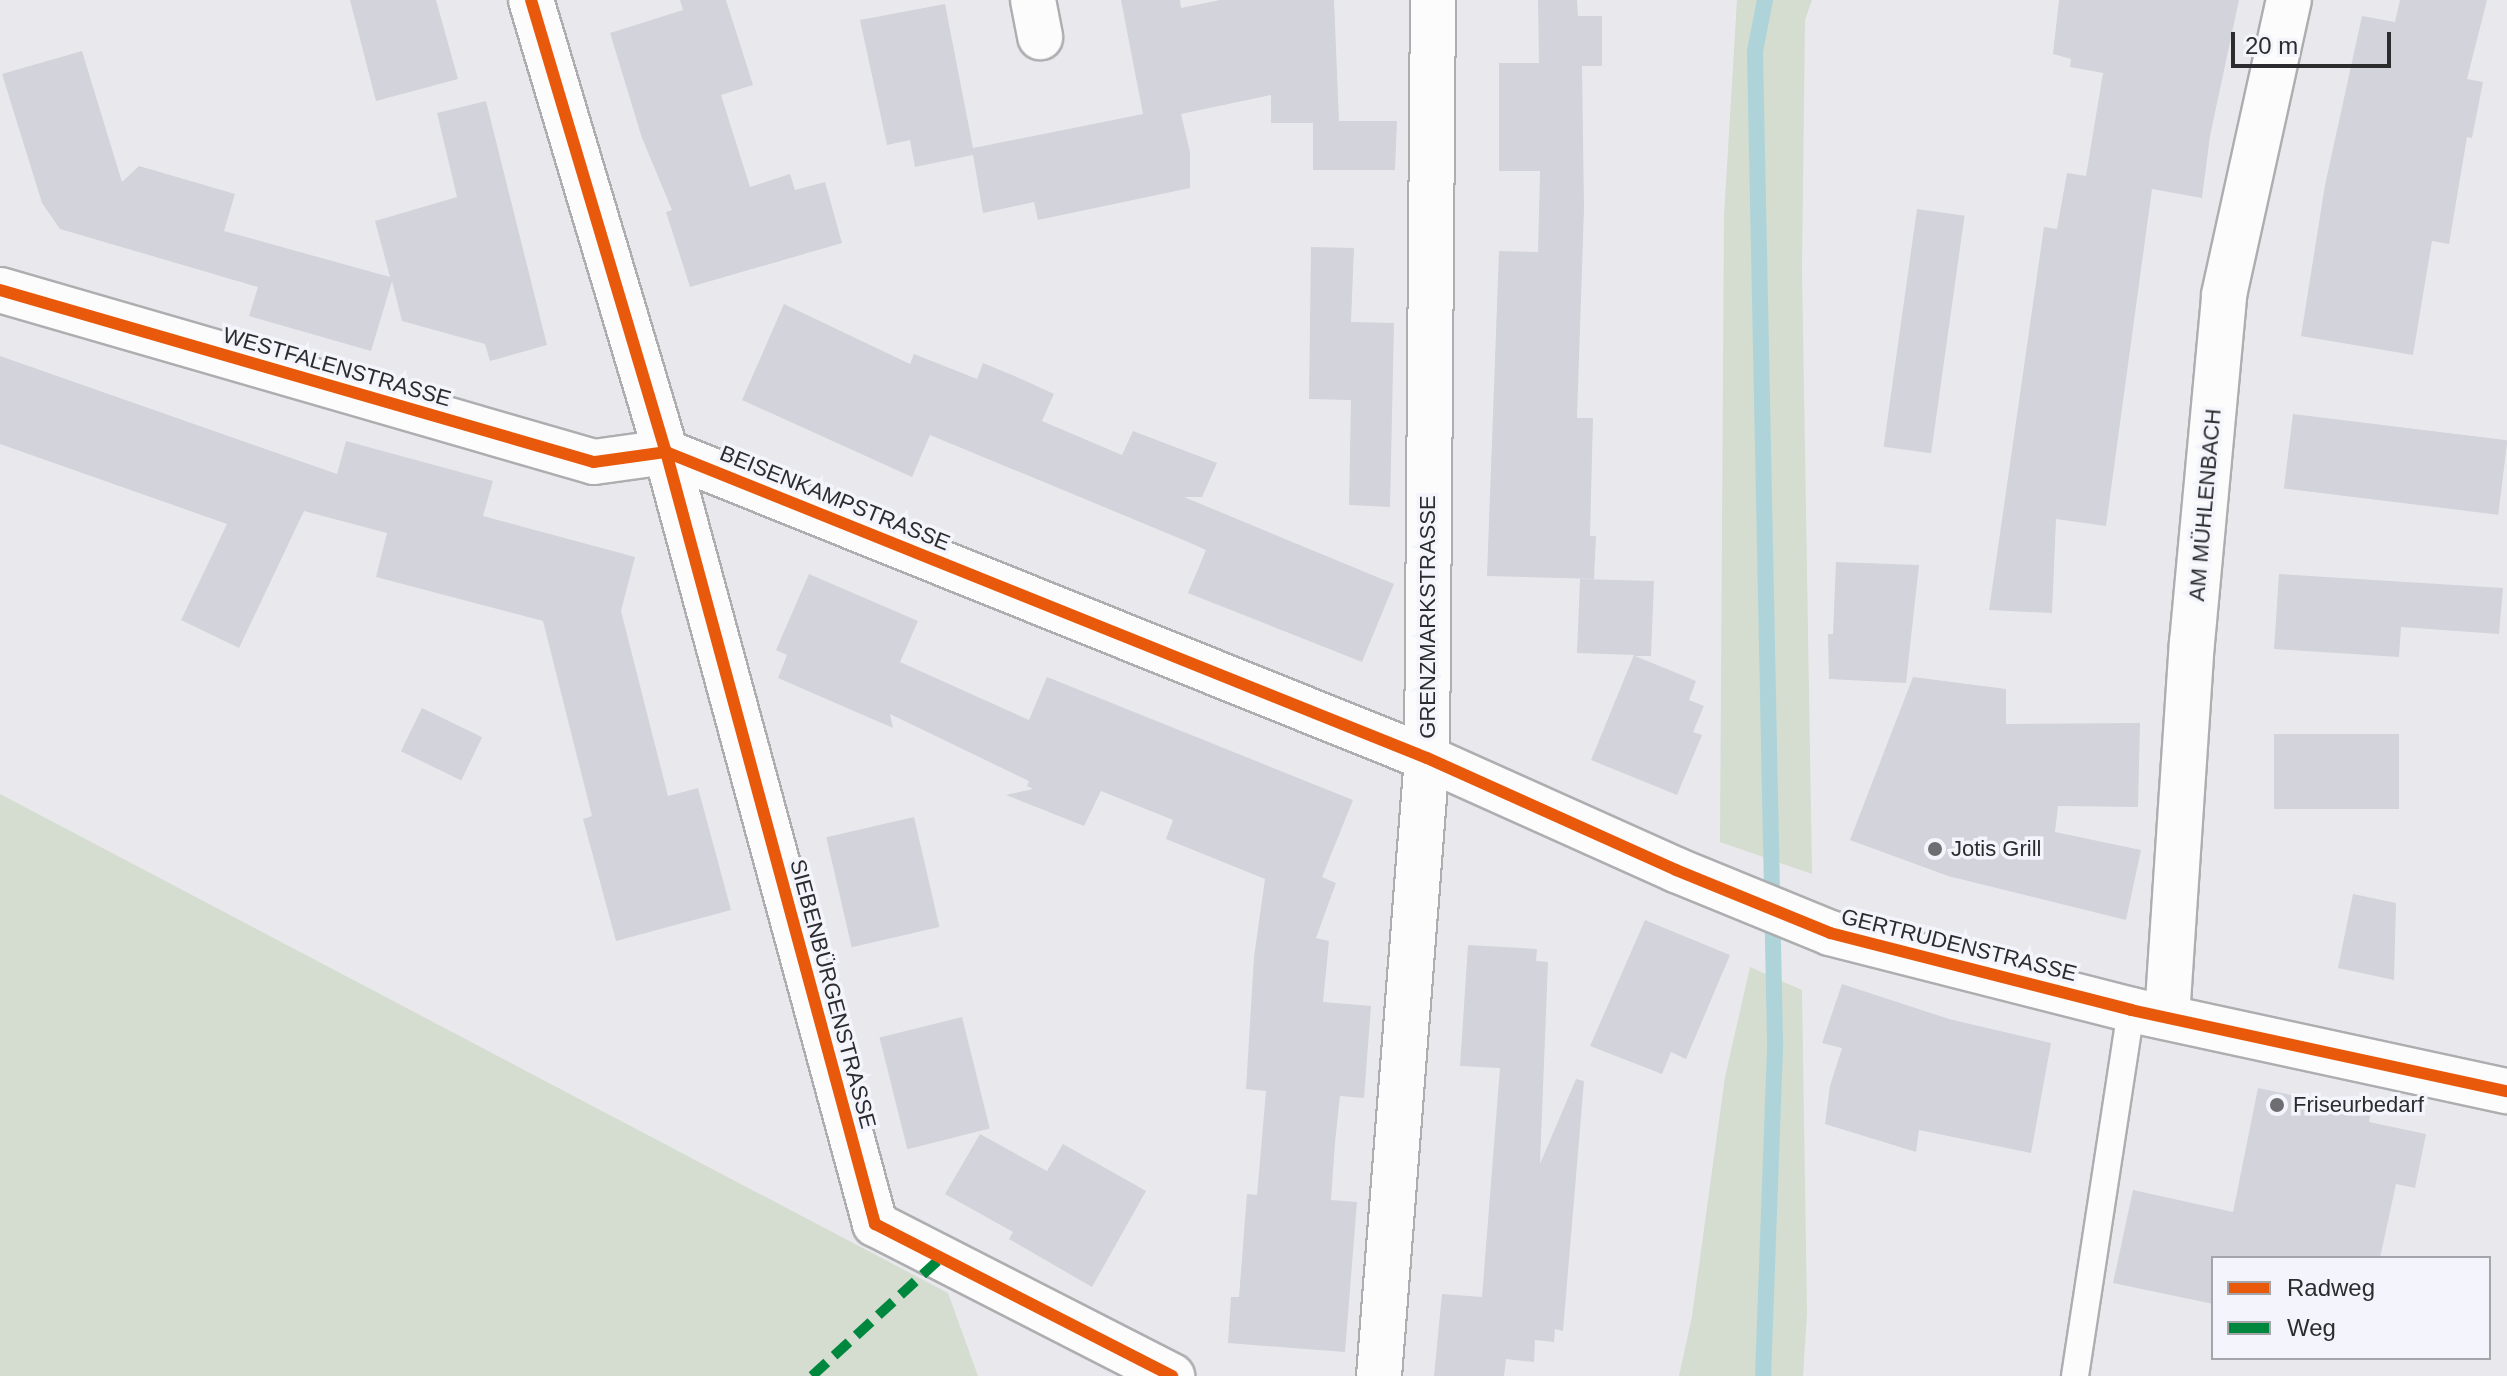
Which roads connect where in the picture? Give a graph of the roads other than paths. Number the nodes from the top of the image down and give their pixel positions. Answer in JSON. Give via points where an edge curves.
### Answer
{"nodes":[{"id":1,"x":531,"y":0,"type":"edge"},
{"id":2,"x":1433,"y":0,"type":"edge"},
{"id":3,"x":2289,"y":0,"type":"edge"},
{"id":4,"x":0,"y":290,"type":"edge"},
{"id":5,"x":666,"y":452,"type":"junction"},
{"id":6,"x":1427,"y":758,"type":"junction"},
{"id":7,"x":2149,"y":1013,"type":"junction"},
{"id":8,"x":2507,"y":1091,"type":"edge"},
{"id":9,"x":1172,"y":1376,"type":"edge"},
{"id":10,"x":1379,"y":1376,"type":"edge"},
{"id":11,"x":2075,"y":1376,"type":"edge"}],
"edges":[{"from":1,"to":5,"type":"street"},
{"from":2,"to":6,"type":"street","name":"GRENZMARKSTRASSE"},
{"from":3,"to":7,"type":"street","name":"AM MÜHLENBACH","via":[[2224,295],[2192,643]]},
{"from":4,"to":5,"type":"street","name":"WESTFALENSTRASSE","via":[[594,462]]},
{"from":5,"to":6,"type":"street","name":"BEISENKAMPSTRASSE"},
{"from":5,"to":9,"type":"street","name":"SIEBENBÜRGENSTRASSE","via":[[875,1224]]},
{"from":6,"to":7,"type":"street","name":"GERTRUDENSTRASSE","via":[[1830,933]]},
{"from":6,"to":10,"type":"street","name":"GRENZMARKSTRASSE"},
{"from":7,"to":8,"type":"street","name":"GERTRUDENSTRASSE"},
{"from":7,"to":11,"type":"lane"}]}
